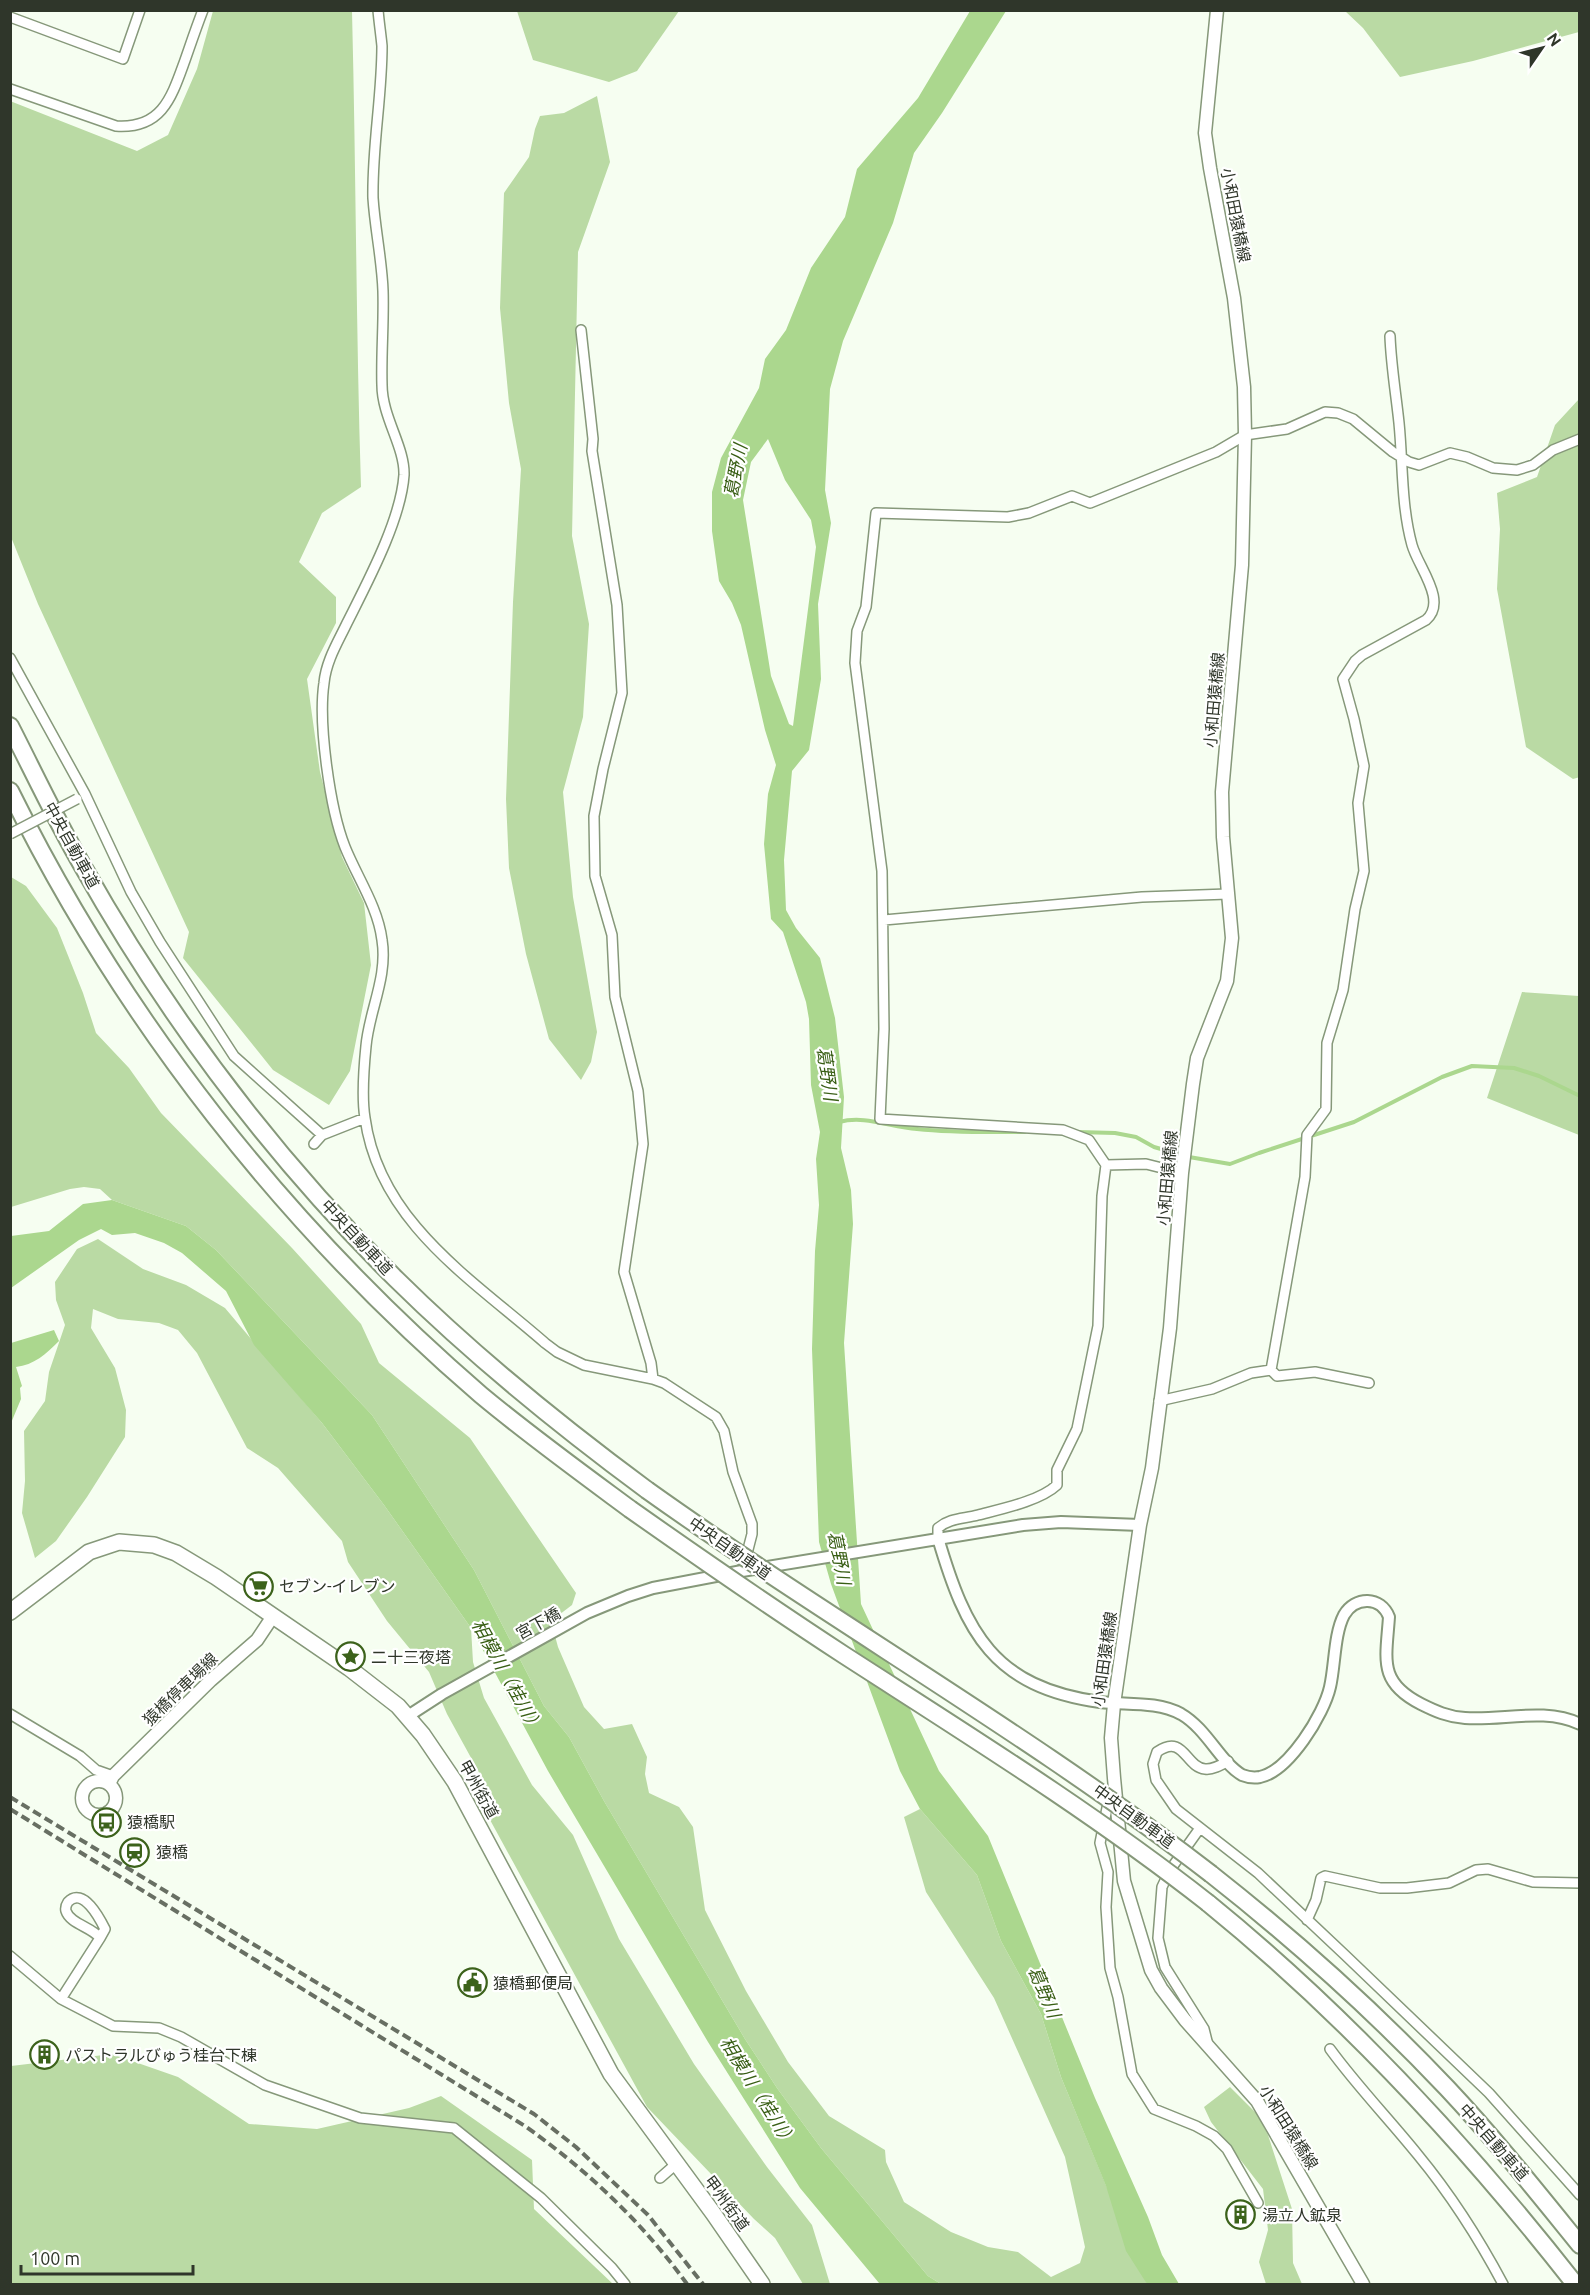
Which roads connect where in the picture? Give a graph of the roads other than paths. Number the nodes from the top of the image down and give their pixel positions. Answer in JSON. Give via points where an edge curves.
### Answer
{"nodes":[{"id":1,"x":140,"y":10,"type":"edge"},
{"id":2,"x":203,"y":10,"type":"edge"},
{"id":3,"x":378,"y":10,"type":"edge"},
{"id":4,"x":1217,"y":10,"type":"edge"},
{"id":5,"x":10,"y":17,"type":"edge"},
{"id":6,"x":10,"y":89,"type":"edge"},
{"id":7,"x":581,"y":330,"type":"dead end"},
{"id":8,"x":1390,"y":336,"type":"dead end"},
{"id":9,"x":1245,"y":435,"type":"junction"},
{"id":10,"x":1580,"y":439,"type":"edge"},
{"id":11,"x":1401,"y":458,"type":"junction"},
{"id":12,"x":10,"y":658,"type":"edge"},
{"id":13,"x":10,"y":726,"type":"edge"},
{"id":14,"x":10,"y":791,"type":"edge"},
{"id":15,"x":81,"y":796,"type":"junction"},
{"id":16,"x":10,"y":834,"type":"edge"},
{"id":17,"x":1227,"y":894,"type":"junction"},
{"id":18,"x":884,"y":920,"type":"junction"},
{"id":19,"x":364,"y":1118,"type":"junction"},
{"id":20,"x":322,"y":1135,"type":"junction"},
{"id":21,"x":314,"y":1144,"type":"dead end"},
{"id":22,"x":1106,"y":1165,"type":"junction"},
{"id":23,"x":1182,"y":1173,"type":"junction"},
{"id":24,"x":1271,"y":1370,"type":"junction"},
{"id":25,"x":653,"y":1379,"type":"junction"},
{"id":26,"x":1369,"y":1383,"type":"dead end"},
{"id":27,"x":1159,"y":1401,"type":"junction"},
{"id":28,"x":1140,"y":1525,"type":"junction"},
{"id":29,"x":938,"y":1538,"type":"junction"},
{"id":30,"x":742,"y":1571,"type":"junction"},
{"id":31,"x":10,"y":1612,"type":"edge"},
{"id":32,"x":273,"y":1616,"type":"junction"},
{"id":33,"x":1114,"y":1704,"type":"junction"},
{"id":34,"x":10,"y":1713,"type":"edge"},
{"id":35,"x":408,"y":1716,"type":"junction"},
{"id":36,"x":1580,"y":1724,"type":"edge"},
{"id":37,"x":1228,"y":1761,"type":"junction"},
{"id":38,"x":1113,"y":1778,"type":"junction"},
{"id":39,"x":111,"y":1780,"type":"joint"},
{"id":40,"x":1200,"y":1828,"type":"junction"},
{"id":41,"x":1580,"y":1883,"type":"edge"},
{"id":42,"x":1307,"y":1920,"type":"junction"},
{"id":43,"x":100,"y":1938,"type":"junction"},
{"id":44,"x":10,"y":1956,"type":"edge"},
{"id":45,"x":61,"y":1999,"type":"junction"},
{"id":46,"x":1209,"y":2048,"type":"junction"},
{"id":47,"x":1330,"y":2049,"type":"dead end"},
{"id":48,"x":676,"y":2164,"type":"junction"},
{"id":49,"x":660,"y":2178,"type":"dead end"},
{"id":50,"x":1580,"y":2195,"type":"edge"},
{"id":51,"x":1258,"y":2203,"type":"dead end"},
{"id":52,"x":1580,"y":2245,"type":"edge"},
{"id":53,"x":625,"y":2284,"type":"edge"},
{"id":54,"x":762,"y":2284,"type":"edge"},
{"id":55,"x":1363,"y":2284,"type":"edge"},
{"id":56,"x":1503,"y":2284,"type":"edge"},
{"id":57,"x":1575,"y":2284,"type":"edge"}],
"edges":[{"from":1,"to":5,"type":"street","via":[[123,59]]},
{"from":2,"to":6,"type":"street","via":[[172,94],[161,111],[145,122],[116,126]]},
{"from":3,"to":19,"type":"street","via":[[382,45],[374,199],[383,290],[383,406],[404,476],[374,571],[331,654],[324,682],[325,746],[336,824],[377,917],[383,941],[378,993],[366,1044]]},
{"from":4,"to":9,"type":"main road","name":"小和田猿橋線","via":[[1205,133],[1234,298]]},
{"from":7,"to":25,"type":"street","via":[[592,451],[617,605],[622,693],[594,816],[595,876],[612,935],[615,997],[638,1091],[644,1144],[624,1272]]},
{"from":8,"to":11,"type":"street"},
{"from":9,"to":11,"type":"street","via":[[1287,429],[1330,411],[1353,419]]},
{"from":9,"to":17,"type":"main road","name":"小和田猿橋線","via":[[1242,565],[1222,792]]},
{"from":9,"to":18,"type":"street","via":[[1216,452],[1090,503],[1072,496],[1008,517],[876,513],[866,607],[857,631],[855,663],[882,871]]},
{"from":10,"to":11,"type":"street","via":[[1517,470],[1492,468],[1450,453],[1422,464]]},
{"from":11,"to":24,"type":"street","via":[[1411,539],[1431,586],[1434,608],[1426,620],[1362,655],[1343,679],[1364,766],[1358,803],[1364,871],[1343,990],[1327,1043],[1326,1109],[1307,1136],[1305,1177]]},
{"from":12,"to":15,"type":"street"},
{"from":13,"to":52,"type":"highway","name":"中央自動車道","bridge":true,"via":[[82,865],[148,974],[220,1076],[295,1169],[387,1270],[504,1379],[647,1490],[788,1588],[1084,1780],[1157,1832],[1292,1939],[1393,2032],[1481,2126]]},
{"from":14,"to":57,"type":"highway","name":"中央自動車道","bridge":true,"via":[[73,907],[162,1047],[238,1147],[333,1253],[428,1347],[536,1438],[630,1509],[776,1610],[1086,1812],[1208,1903],[1354,2032],[1509,2202]]},
{"from":15,"to":16,"type":"street","bridge":true},
{"from":15,"to":20,"type":"street","via":[[160,942],[234,1056]]},
{"from":17,"to":18,"type":"street","via":[[1142,897]]},
{"from":17,"to":23,"type":"main road","name":"小和田猿橋線","via":[[1232,938],[1230,964],[1197,1058]]},
{"from":18,"to":22,"type":"street","via":[[880,1119],[1063,1130],[1089,1140]]},
{"from":19,"to":20,"type":"street"},
{"from":19,"to":25,"type":"street","via":[[380,1171],[396,1202],[440,1253],[557,1352],[584,1365]]},
{"from":20,"to":21,"type":"street"},
{"from":22,"to":23,"type":"street","via":[[1146,1164]]},
{"from":22,"to":29,"type":"street","via":[[1101,1196],[1098,1326],[1077,1429],[1057,1470],[1057,1485],[1047,1494],[947,1521],[938,1528]]},
{"from":23,"to":27,"type":"main road","name":"小和田猿橋線","via":[[1170,1328]]},
{"from":24,"to":26,"type":"street","via":[[1277,1376],[1315,1372]]},
{"from":24,"to":27,"type":"street"},
{"from":25,"to":30,"type":"street","via":[[696,1403],[720,1422],[752,1524]]},
{"from":27,"to":28,"type":"main road","name":"小和田猿橋線","via":[[1152,1468]]},
{"from":28,"to":29,"type":"street","name":"宮下橋","via":[[1023,1524]]},
{"from":28,"to":33,"type":"main road","name":"小和田猿橋線"},
{"from":29,"to":30,"type":"street","name":"宮下橋"},
{"from":29,"to":33,"type":"street","via":[[962,1610],[999,1660],[1045,1689]]},
{"from":30,"to":35,"type":"street","name":"宮下橋","via":[[653,1588],[587,1613]]},
{"from":31,"to":32,"type":"highway","name":"甲州街道","via":[[89,1552],[130,1542],[176,1553]]},
{"from":32,"to":35,"type":"highway","name":"甲州街道","via":[[349,1668]]},
{"from":32,"to":39,"type":"main road","name":"猿橋停車場線","via":[[257,1640]]},
{"from":33,"to":37,"type":"street","via":[[1158,1706],[1179,1713],[1206,1735]]},
{"from":33,"to":38,"type":"main road","name":"小和田猿橋線"},
{"from":34,"to":39,"type":"street"},
{"from":35,"to":48,"type":"highway","name":"甲州街道","via":[[455,1782],[611,2074]]},
{"from":36,"to":37,"type":"street","via":[[1558,1716],[1457,1717],[1406,1696],[1388,1674],[1387,1611],[1373,1601],[1359,1601],[1345,1613],[1340,1624],[1323,1707],[1288,1758],[1277,1769],[1259,1777],[1242,1775]]},
{"from":37,"to":40,"type":"street","via":[[1212,1769],[1199,1768],[1182,1750],[1172,1747],[1155,1755],[1154,1771],[1161,1790],[1176,1809]]},
{"from":38,"to":46,"type":"main road","name":"小和田猿橋線","via":[[1124,1881],[1151,1970]]},
{"from":38,"to":51,"type":"street","via":[[1100,1843],[1108,1872],[1110,1968],[1132,2074],[1154,2109],[1196,2126],[1227,2149]]},
{"from":40,"to":42,"type":"street","via":[[1258,1873]]},
{"from":40,"to":46,"type":"street","via":[[1162,1887],[1158,1938],[1165,1967],[1204,2030]]},
{"from":41,"to":42,"type":"street","via":[[1533,1882],[1488,1869],[1476,1870],[1449,1883],[1407,1888],[1380,1888],[1325,1876]]},
{"from":42,"to":50,"type":"street","via":[[1489,2092]]},
{"from":43,"to":43,"type":"street","via":[[66,1912],[69,1901],[81,1899],[92,1906],[105,1929]]},
{"from":43,"to":45,"type":"street"},
{"from":44,"to":45,"type":"street"},
{"from":45,"to":53,"type":"street","via":[[113,2026],[159,2028],[265,2085],[360,2118],[454,2128],[541,2198]]},
{"from":46,"to":55,"type":"main road","name":"小和田猿橋線","via":[[1257,2101]]},
{"from":47,"to":56,"type":"street","via":[[1452,2200]]},
{"from":48,"to":49,"type":"street"},
{"from":48,"to":54,"type":"highway","name":"甲州街道"}]}
